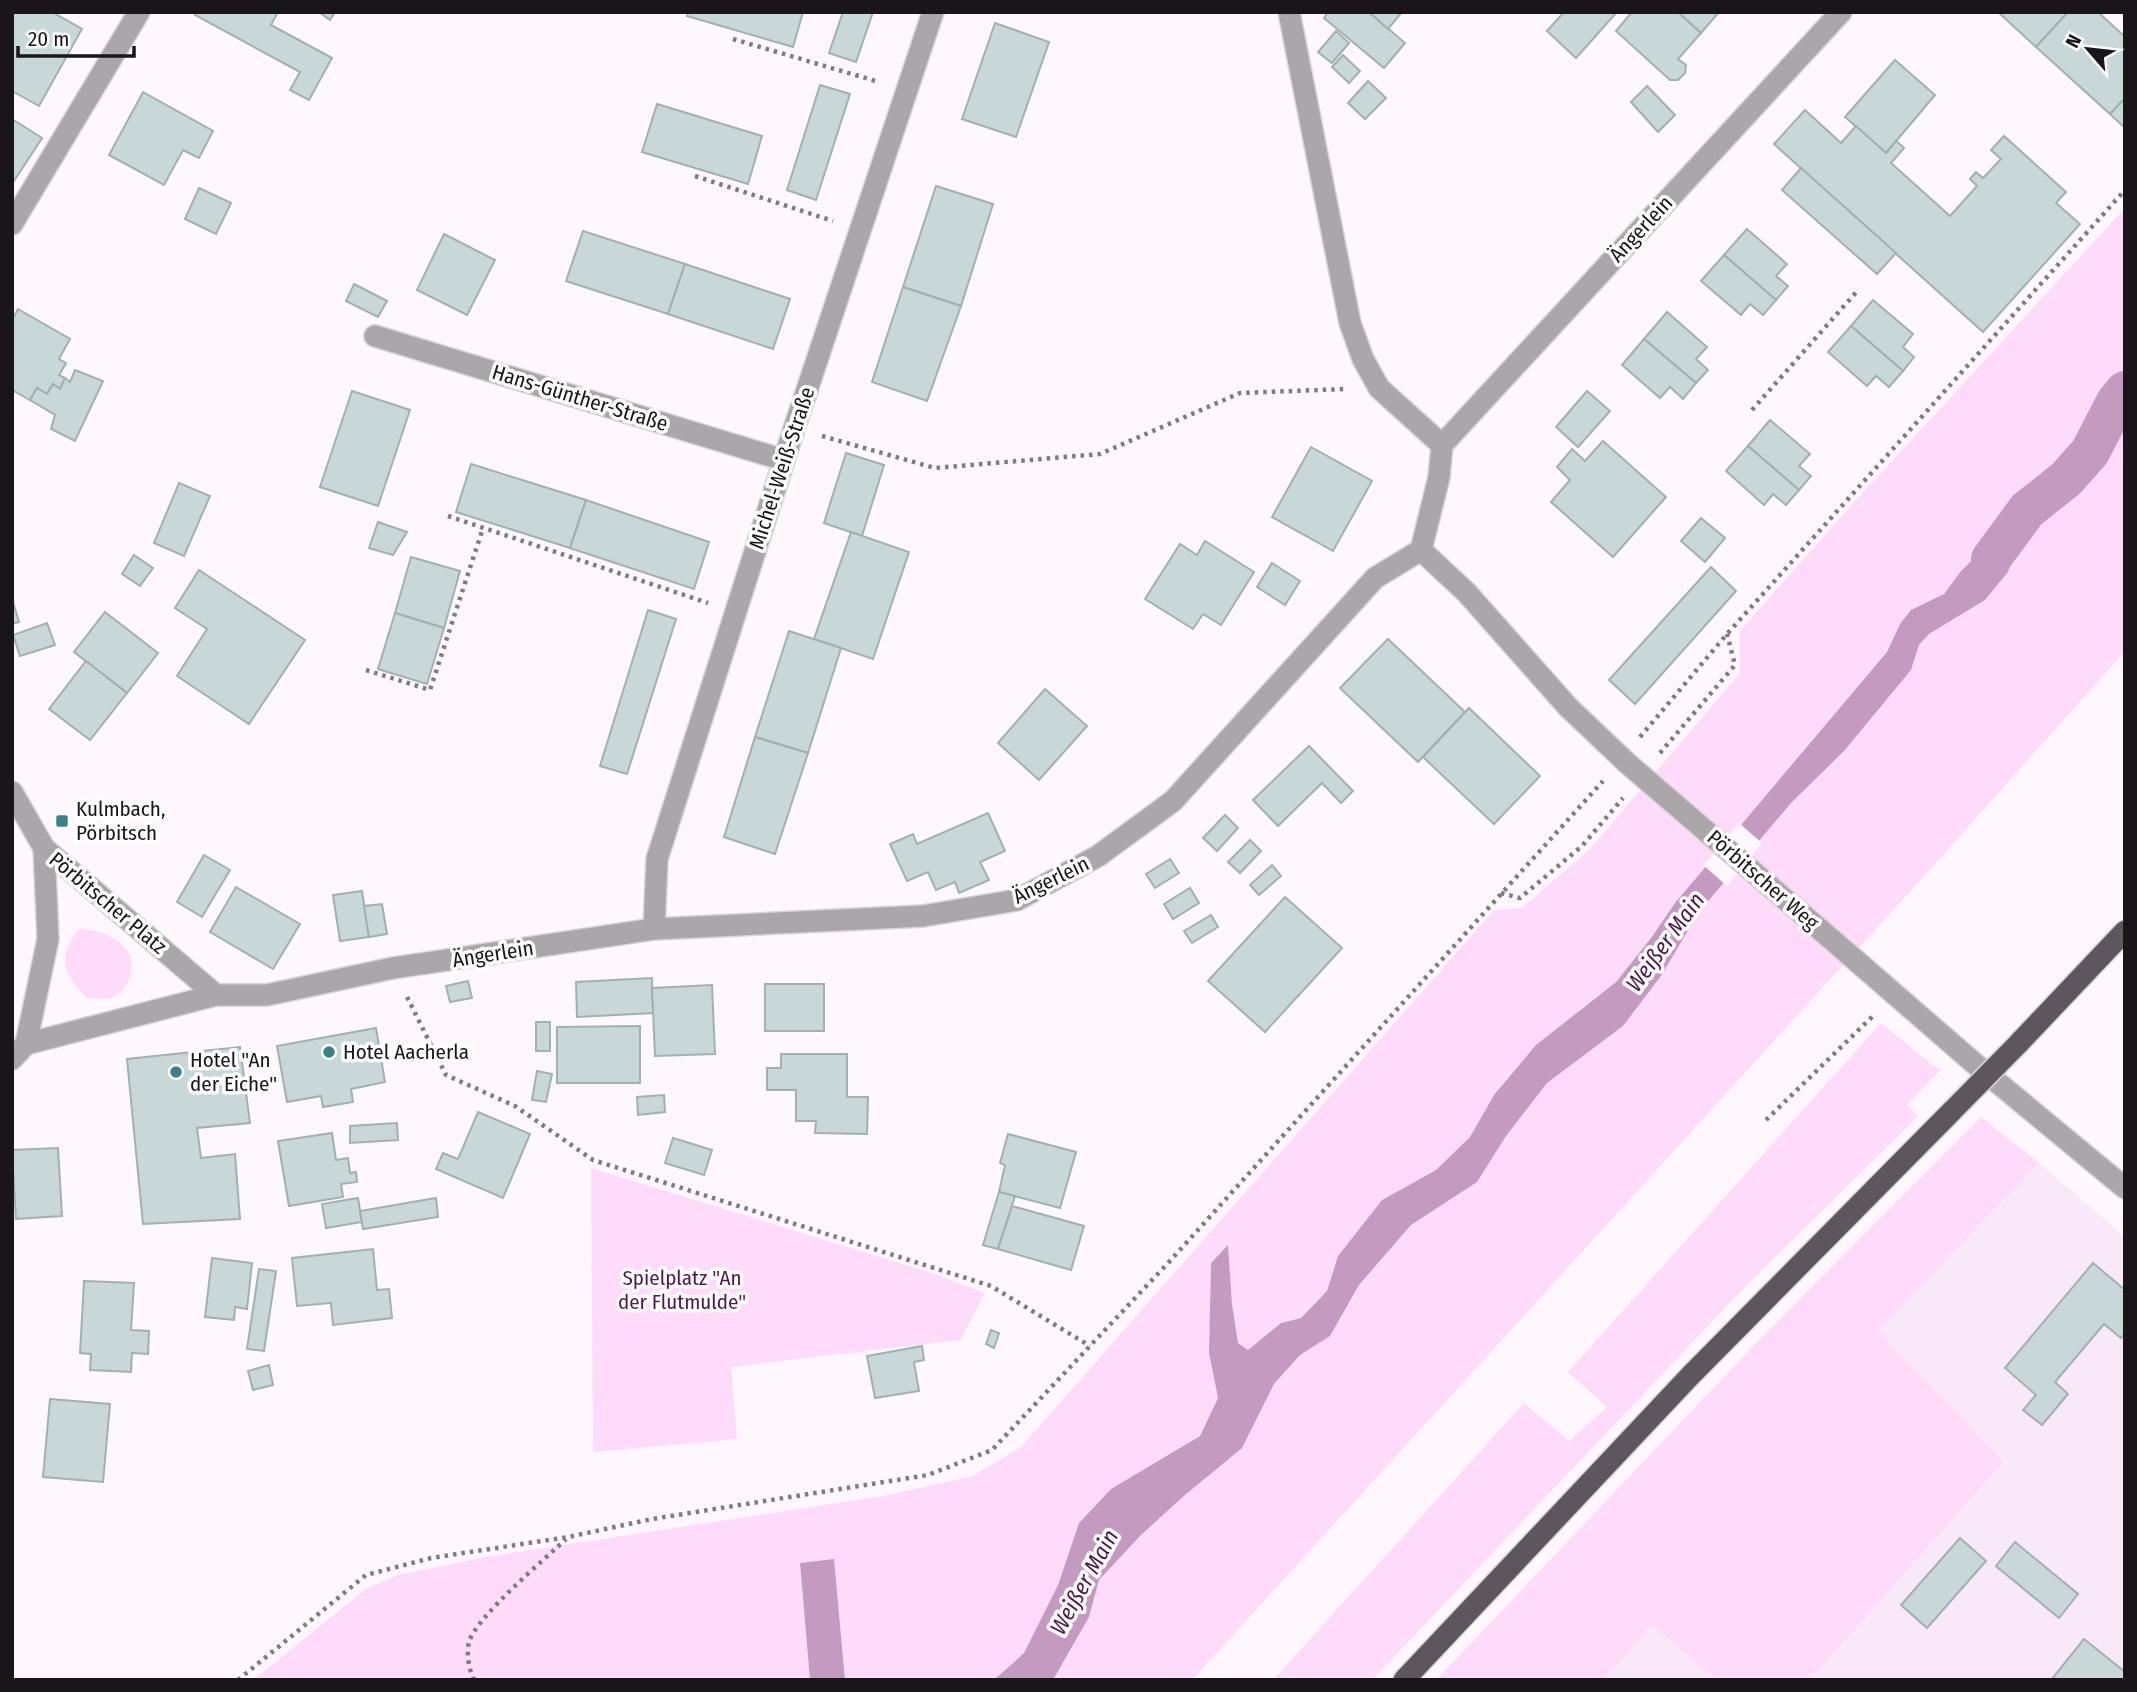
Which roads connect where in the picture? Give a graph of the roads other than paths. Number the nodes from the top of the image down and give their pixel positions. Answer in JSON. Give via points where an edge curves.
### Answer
{"nodes":[{"id":1,"x":139,"y":12,"type":"edge"},
{"id":2,"x":933,"y":12,"type":"edge"},
{"id":3,"x":1289,"y":12,"type":"edge"},
{"id":4,"x":1841,"y":12,"type":"edge"},
{"id":5,"x":12,"y":224,"type":"edge"},
{"id":6,"x":375,"y":336,"type":"dead end"},
{"id":7,"x":1442,"y":446,"type":"junction"},
{"id":8,"x":784,"y":460,"type":"junction"},
{"id":9,"x":1421,"y":550,"type":"junction"},
{"id":10,"x":12,"y":792,"type":"edge"},
{"id":11,"x":44,"y":848,"type":"junction"},
{"id":12,"x":654,"y":929,"type":"junction"},
{"id":13,"x":2125,"y":931,"type":"edge"},
{"id":14,"x":369,"y":973,"type":"joint"},
{"id":15,"x":216,"y":995,"type":"junction"},
{"id":16,"x":19,"y":1051,"type":"edge"},
{"id":17,"x":2125,"y":1188,"type":"edge"},
{"id":18,"x":1404,"y":1680,"type":"edge"}],
"edges":[{"from":1,"to":5,"type":"street"},
{"from":2,"to":8,"type":"street","name":"Michel-Weiß-Straße"},
{"from":3,"to":7,"type":"street","via":[[1350,323],[1379,388]]},
{"from":4,"to":7,"type":"street","name":"Ängerlein"},
{"from":6,"to":8,"type":"street","name":"Hans-Günther-Straße"},
{"from":7,"to":9,"type":"street"},
{"from":8,"to":12,"type":"street","name":"Michel-Weiß-Straße","via":[[657,859]]},
{"from":9,"to":12,"type":"street","name":"Ängerlein","via":[[1375,578],[1173,801],[1098,856],[1017,900],[923,916]]},
{"from":9,"to":17,"type":"street","name":"Pörbitscher Weg","bridge":true,"via":[[1625,761]]},
{"from":10,"to":11,"type":"street"},
{"from":11,"to":15,"type":"street","name":"Pörbitscher Platz"},
{"from":11,"to":16,"type":"street","name":"Pörbitscher Platz","via":[[48,939]]},
{"from":12,"to":14,"type":"street","name":"Ängerlein"},
{"from":13,"to":18,"type":"highway","bridge":true,"via":[[1690,1376]]},
{"from":14,"to":15,"type":"street","name":"Pörbitscher Platz","via":[[267,995]]},
{"from":15,"to":16,"type":"street","name":"Pörbitscher Platz"}]}
